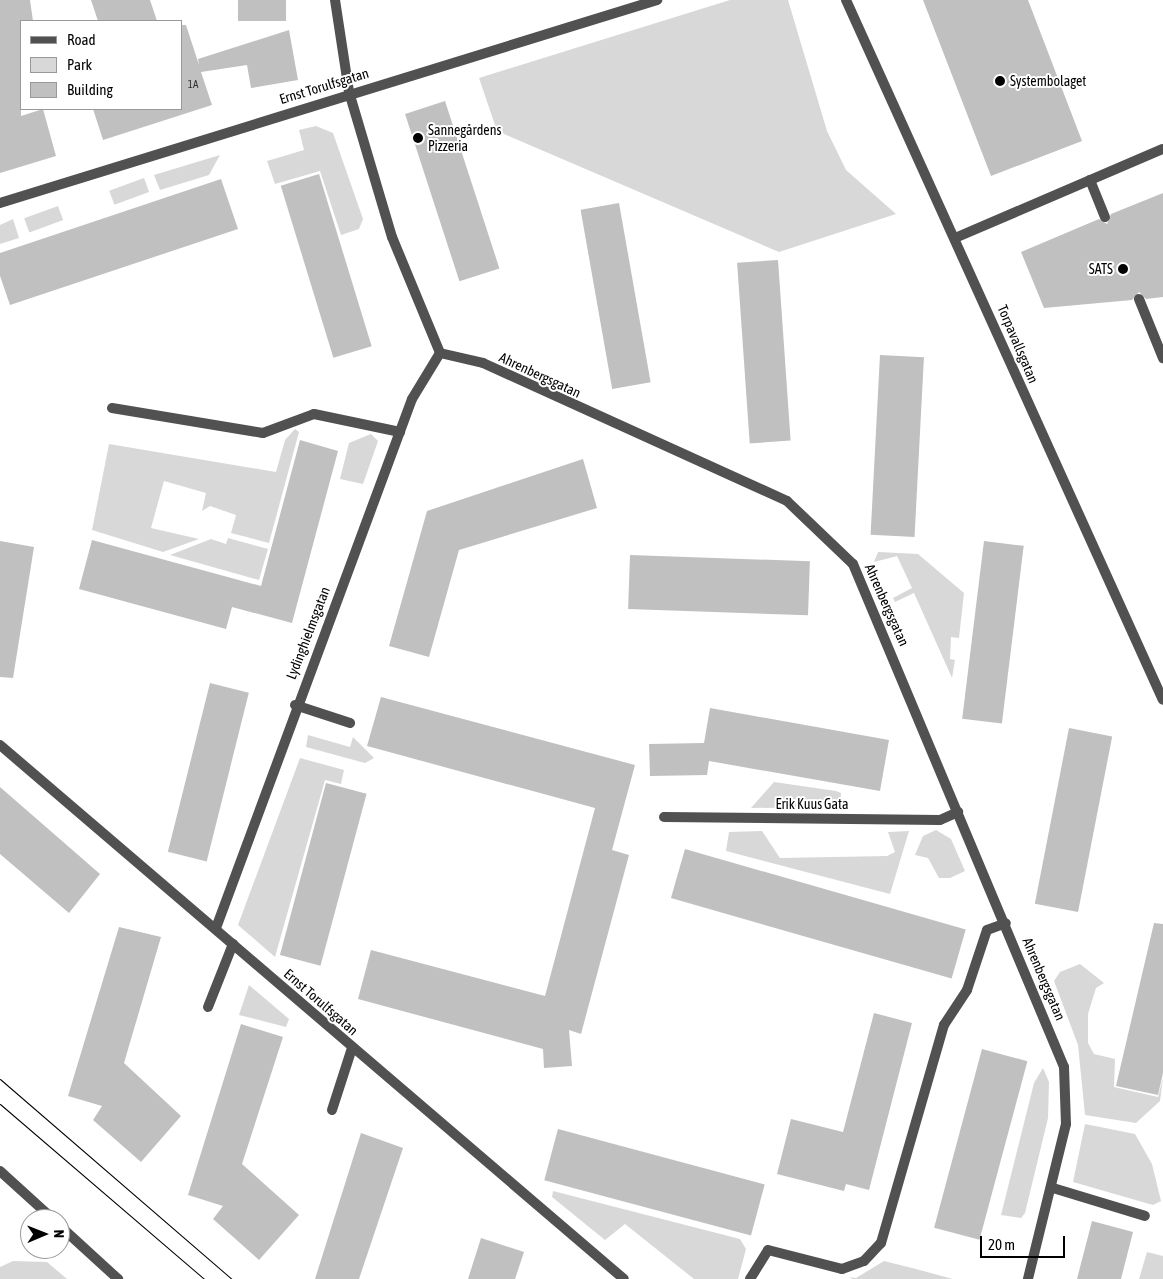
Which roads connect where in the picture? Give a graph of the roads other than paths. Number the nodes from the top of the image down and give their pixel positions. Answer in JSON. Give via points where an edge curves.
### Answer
{"nodes":[{"id":1,"x":335,"y":0,"type":"edge"},
{"id":2,"x":657,"y":0,"type":"edge"},
{"id":3,"x":846,"y":0,"type":"edge"},
{"id":4,"x":635,"y":3,"type":"edge"},
{"id":5,"x":349,"y":92,"type":"junction"},
{"id":6,"x":1163,"y":149,"type":"edge"},
{"id":7,"x":1090,"y":180,"type":"junction"},
{"id":8,"x":0,"y":203,"type":"edge"},
{"id":9,"x":1105,"y":217,"type":"dead end"},
{"id":10,"x":955,"y":238,"type":"junction"},
{"id":11,"x":1139,"y":299,"type":"dead end"},
{"id":12,"x":440,"y":353,"type":"junction"},
{"id":13,"x":1163,"y":358,"type":"edge"},
{"id":14,"x":112,"y":408,"type":"dead end"},
{"id":15,"x":400,"y":432,"type":"junction"},
{"id":16,"x":1163,"y":700,"type":"edge"},
{"id":17,"x":295,"y":705,"type":"junction"},
{"id":18,"x":350,"y":723,"type":"dead end"},
{"id":19,"x":0,"y":745,"type":"edge"},
{"id":20,"x":958,"y":812,"type":"junction"},
{"id":21,"x":664,"y":817,"type":"dead end"},
{"id":22,"x":1006,"y":923,"type":"junction"},
{"id":23,"x":216,"y":928,"type":"junction"},
{"id":24,"x":233,"y":944,"type":"junction"},
{"id":25,"x":208,"y":1007,"type":"dead end"},
{"id":26,"x":352,"y":1048,"type":"junction"},
{"id":27,"x":332,"y":1110,"type":"dead end"},
{"id":28,"x":0,"y":1171,"type":"edge"},
{"id":29,"x":1053,"y":1188,"type":"junction"},
{"id":30,"x":42,"y":1209,"type":"edge"},
{"id":31,"x":1145,"y":1216,"type":"dead end"},
{"id":32,"x":70,"y":1235,"type":"edge"},
{"id":33,"x":118,"y":1279,"type":"edge"},
{"id":34,"x":624,"y":1279,"type":"edge"},
{"id":35,"x":750,"y":1279,"type":"edge"},
{"id":36,"x":1028,"y":1279,"type":"edge"}],
"edges":[{"from":1,"to":5,"type":"street"},
{"from":2,"to":4,"type":"street","name":"Ernst Torulfsgatan"},
{"from":3,"to":10,"type":"street","name":"Torpavallsgatan"},
{"from":4,"to":5,"type":"street","name":"Ernst Torulfsgatan"},
{"from":5,"to":8,"type":"street","name":"Ernst Torulfsgatan"},
{"from":5,"to":12,"type":"street","via":[[392,237]]},
{"from":6,"to":7,"type":"street"},
{"from":7,"to":9,"type":"street"},
{"from":7,"to":10,"type":"street"},
{"from":10,"to":16,"type":"street","name":"Torpavallsgatan"},
{"from":11,"to":13,"type":"street"},
{"from":12,"to":15,"type":"street","name":"Lydinghielmsgatan","via":[[412,399]]},
{"from":12,"to":20,"type":"street","name":"Ahrenbergsgatan","via":[[483,363],[778,497],[818,526],[853,564]]},
{"from":14,"to":15,"type":"street","via":[[263,432],[314,414]]},
{"from":15,"to":17,"type":"street","name":"Lydinghielmsgatan"},
{"from":17,"to":18,"type":"street"},
{"from":17,"to":23,"type":"street","name":"Lydinghielmsgatan"},
{"from":19,"to":23,"type":"street","name":"Ernst Torulfsgatan"},
{"from":20,"to":21,"type":"street","name":"Erik Kuus Gata","via":[[940,820]]},
{"from":20,"to":22,"type":"street","name":"Ahrenbergsgatan"},
{"from":22,"to":29,"type":"street","name":"Ahrenbergsgatan","via":[[1064,1066],[1066,1124]]},
{"from":22,"to":35,"type":"street","via":[[987,930],[967,990],[944,1025],[881,1243],[864,1261],[842,1269],[768,1250]]},
{"from":23,"to":24,"type":"street","name":"Ernst Torulfsgatan"},
{"from":24,"to":25,"type":"street"},
{"from":24,"to":26,"type":"street","name":"Ernst Torulfsgatan"},
{"from":26,"to":27,"type":"street"},
{"from":26,"to":34,"type":"street","name":"Ernst Torulfsgatan"},
{"from":28,"to":30,"type":"street"},
{"from":29,"to":31,"type":"street"},
{"from":29,"to":36,"type":"street","name":"Ahrenbergsgatan"},
{"from":32,"to":33,"type":"street"}]}
